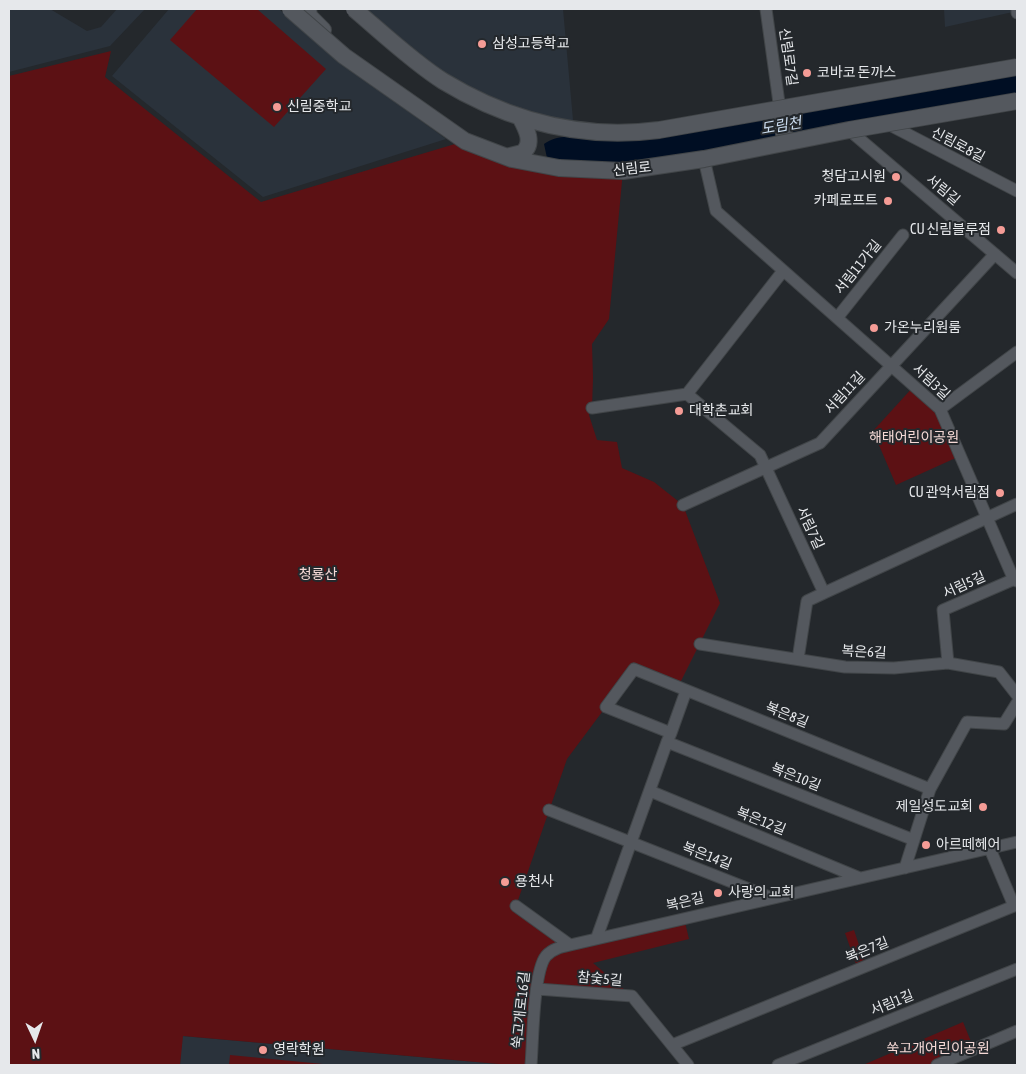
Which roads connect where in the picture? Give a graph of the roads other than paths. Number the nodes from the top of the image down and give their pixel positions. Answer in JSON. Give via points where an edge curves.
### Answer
{"nodes":[{"id":1,"x":290,"y":9,"type":"edge"},
{"id":2,"x":308,"y":9,"type":"edge"},
{"id":3,"x":354,"y":9,"type":"edge"},
{"id":4,"x":766,"y":9,"type":"edge"},
{"id":5,"x":1017,"y":9,"type":"edge"},
{"id":6,"x":1017,"y":12,"type":"edge"},
{"id":7,"x":330,"y":43,"type":"junction"},
{"id":8,"x":1017,"y":67,"type":"edge"},
{"id":9,"x":1017,"y":101,"type":"edge"},
{"id":10,"x":780,"y":110,"type":"junction"},
{"id":11,"x":520,"y":117,"type":"junction"},
{"id":12,"x":886,"y":123,"type":"junction"},
{"id":13,"x":849,"y":130,"type":"junction"},
{"id":14,"x":786,"y":142,"type":"junction"},
{"id":15,"x":506,"y":157,"type":"junction"},
{"id":16,"x":704,"y":159,"type":"junction"},
{"id":17,"x":1017,"y":192,"type":"edge"},
{"id":18,"x":903,"y":235,"type":"dead end"},
{"id":19,"x":995,"y":254,"type":"junction"},
{"id":20,"x":783,"y":271,"type":"junction"},
{"id":21,"x":1017,"y":274,"type":"edge"},
{"id":22,"x":837,"y":318,"type":"junction"},
{"id":23,"x":1017,"y":352,"type":"edge"},
{"id":24,"x":891,"y":366,"type":"junction"},
{"id":25,"x":687,"y":394,"type":"junction"},
{"id":26,"x":592,"y":408,"type":"dead end"},
{"id":27,"x":940,"y":409,"type":"junction"},
{"id":28,"x":766,"y":467,"type":"junction"},
{"id":29,"x":1017,"y":504,"type":"edge"},
{"id":30,"x":683,"y":505,"type":"dead end"},
{"id":31,"x":987,"y":518,"type":"junction"},
{"id":32,"x":1016,"y":580,"type":"edge"},
{"id":33,"x":824,"y":593,"type":"junction"},
{"id":34,"x":700,"y":644,"type":"dead end"},
{"id":35,"x":798,"y":660,"type":"junction"},
{"id":36,"x":948,"y":662,"type":"junction"},
{"id":37,"x":686,"y":691,"type":"junction"},
{"id":38,"x":1017,"y":695,"type":"edge"},
{"id":39,"x":1017,"y":703,"type":"edge"},
{"id":40,"x":606,"y":707,"type":"joint"},
{"id":41,"x":669,"y":738,"type":"junction"},
{"id":42,"x":930,"y":790,"type":"junction"},
{"id":43,"x":650,"y":791,"type":"junction"},
{"id":44,"x":549,"y":810,"type":"dead end"},
{"id":45,"x":914,"y":840,"type":"junction"},
{"id":46,"x":631,"y":842,"type":"junction"},
{"id":47,"x":1017,"y":842,"type":"edge"},
{"id":48,"x":990,"y":849,"type":"junction"},
{"id":49,"x":905,"y":868,"type":"junction"},
{"id":50,"x":860,"y":878,"type":"junction"},
{"id":51,"x":772,"y":898,"type":"junction"},
{"id":52,"x":516,"y":906,"type":"dead end"},
{"id":53,"x":597,"y":937,"type":"junction"},
{"id":54,"x":570,"y":944,"type":"junction"},
{"id":55,"x":1017,"y":969,"type":"edge"},
{"id":56,"x":537,"y":989,"type":"junction"},
{"id":57,"x":1017,"y":1030,"type":"edge"},
{"id":58,"x":672,"y":1045,"type":"junction"},
{"id":59,"x":531,"y":1065,"type":"edge"},
{"id":60,"x":688,"y":1065,"type":"edge"},
{"id":61,"x":778,"y":1065,"type":"edge"},
{"id":62,"x":937,"y":1065,"type":"edge"}],
"edges":[{"from":1,"to":7,"type":"main road","name":"신림로","bridge":true},
{"from":2,"to":7,"type":"main road","via":[[309,16],[325,32]]},
{"from":3,"to":11,"type":"main road","bridge":true,"via":[[442,80]]},
{"from":4,"to":10,"type":"street","name":"신림로7길"},
{"from":5,"to":6,"type":"street"},
{"from":7,"to":15,"type":"main road","name":"신림로","bridge":true,"via":[[465,141]]},
{"from":8,"to":10,"type":"main road","bridge":true},
{"from":9,"to":12,"type":"main road","name":"신림로","bridge":true},
{"from":10,"to":11,"type":"main road","bridge":true,"via":[[628,134],[574,131]]},
{"from":10,"to":14,"type":"main road"},
{"from":11,"to":15,"type":"main road","bridge":true,"via":[[529,136],[528,145],[522,153]]},
{"from":12,"to":13,"type":"main road","name":"신림로","bridge":true},
{"from":12,"to":17,"type":"street","name":"신림로8길"},
{"from":13,"to":14,"type":"main road","name":"신림로","bridge":true},
{"from":13,"to":19,"type":"street","name":"서림길"},
{"from":14,"to":16,"type":"main road","name":"신림로","bridge":true},
{"from":15,"to":16,"type":"main road","name":"신림로","bridge":true,"via":[[552,167],[603,172]]},
{"from":16,"to":20,"type":"street","name":"서림3길","via":[[716,211]]},
{"from":18,"to":22,"type":"street","name":"서림11가길"},
{"from":19,"to":21,"type":"street","name":"서림길"},
{"from":19,"to":24,"type":"street","name":"서림11길"},
{"from":20,"to":22,"type":"street","name":"서림3길"},
{"from":20,"to":25,"type":"street"},
{"from":22,"to":24,"type":"street","name":"서림3길"},
{"from":23,"to":27,"type":"street"},
{"from":24,"to":27,"type":"street","name":"서림3길"},
{"from":24,"to":28,"type":"street","name":"서림11길","via":[[820,443]]},
{"from":25,"to":26,"type":"street"},
{"from":25,"to":28,"type":"street","name":"서림7길","via":[[760,455]]},
{"from":27,"to":31,"type":"street","name":"서림3길"},
{"from":28,"to":30,"type":"street","name":"서림11길"},
{"from":28,"to":33,"type":"street","name":"서림7길"},
{"from":29,"to":31,"type":"street"},
{"from":31,"to":32,"type":"street","name":"서림3길"},
{"from":31,"to":33,"type":"street"},
{"from":32,"to":36,"type":"street","name":"서림5길","via":[[943,610]]},
{"from":33,"to":35,"type":"street","via":[[807,601]]},
{"from":34,"to":35,"type":"street","name":"복은6길"},
{"from":35,"to":36,"type":"street","name":"복은6길","via":[[894,668]]},
{"from":36,"to":38,"type":"street","name":"복은6길","via":[[999,672]]},
{"from":37,"to":40,"type":"street","name":"복은8길","via":[[634,669]]},
{"from":37,"to":41,"type":"street"},
{"from":37,"to":42,"type":"street","name":"복은8길"},
{"from":39,"to":42,"type":"street","via":[[1004,724],[968,722]]},
{"from":40,"to":41,"type":"street","name":"복은10길"},
{"from":41,"to":43,"type":"street"},
{"from":41,"to":45,"type":"street","name":"복은10길"},
{"from":42,"to":45,"type":"street"},
{"from":43,"to":46,"type":"street"},
{"from":43,"to":50,"type":"street","name":"복은12길"},
{"from":44,"to":46,"type":"street","name":"복은14길"},
{"from":45,"to":49,"type":"street"},
{"from":46,"to":51,"type":"street","name":"복은14길"},
{"from":46,"to":53,"type":"street"},
{"from":47,"to":48,"type":"street","name":"복은길"},
{"from":48,"to":49,"type":"street","name":"복은길"},
{"from":48,"to":58,"type":"street","name":"복은7길","via":[[1014,906]]},
{"from":49,"to":50,"type":"street","name":"복은길"},
{"from":50,"to":51,"type":"street","name":"복은길"},
{"from":51,"to":53,"type":"street","name":"복은길"},
{"from":52,"to":54,"type":"street"},
{"from":53,"to":54,"type":"street","name":"복은길"},
{"from":54,"to":56,"type":"street","name":"쑥고개로16길","via":[[545,957]]},
{"from":55,"to":61,"type":"street","name":"서림1길"},
{"from":56,"to":58,"type":"street","name":"참숯5길","via":[[632,996]]},
{"from":56,"to":59,"type":"street","name":"쑥고개로16길"},
{"from":57,"to":62,"type":"street"},
{"from":58,"to":60,"type":"street","name":"참숯5길"}]}
